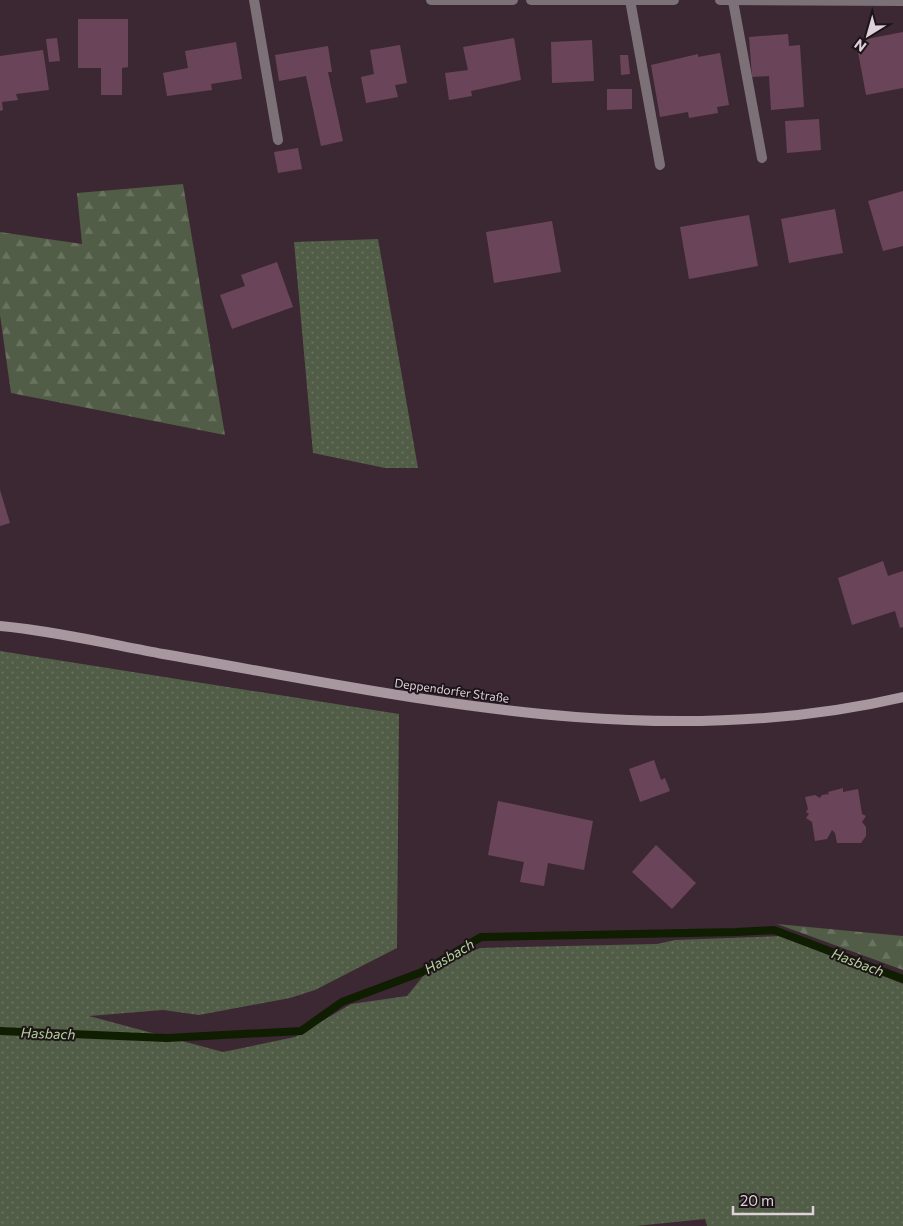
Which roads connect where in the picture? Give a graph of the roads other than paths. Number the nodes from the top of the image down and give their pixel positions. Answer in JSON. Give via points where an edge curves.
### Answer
{"nodes":[{"id":1,"x":254,"y":0,"type":"edge"},
{"id":2,"x":431,"y":0,"type":"edge"},
{"id":3,"x":504,"y":0,"type":"edge"},
{"id":4,"x":513,"y":0,"type":"edge"},
{"id":5,"x":531,"y":0,"type":"edge"},
{"id":6,"x":630,"y":0,"type":"edge"},
{"id":7,"x":674,"y":0,"type":"edge"},
{"id":8,"x":720,"y":0,"type":"edge"},
{"id":9,"x":733,"y":1,"type":"edge"},
{"id":10,"x":903,"y":1,"type":"edge"},
{"id":11,"x":278,"y":140,"type":"dead end"},
{"id":12,"x":762,"y":158,"type":"dead end"},
{"id":13,"x":660,"y":165,"type":"dead end"},
{"id":14,"x":0,"y":626,"type":"edge"},
{"id":15,"x":903,"y":698,"type":"edge"}],
"edges":[{"from":1,"to":11,"type":"street"},
{"from":2,"to":3,"type":"street"},
{"from":3,"to":4,"type":"street"},
{"from":5,"to":6,"type":"street"},
{"from":6,"to":7,"type":"street"},
{"from":6,"to":13,"type":"street"},
{"from":8,"to":9,"type":"street"},
{"from":9,"to":10,"type":"street"},
{"from":9,"to":12,"type":"street"},
{"from":14,"to":15,"type":"street","name":"Deppendorfer Straße","via":[[387,693],[574,718],[731,721],[808,715]]}]}
